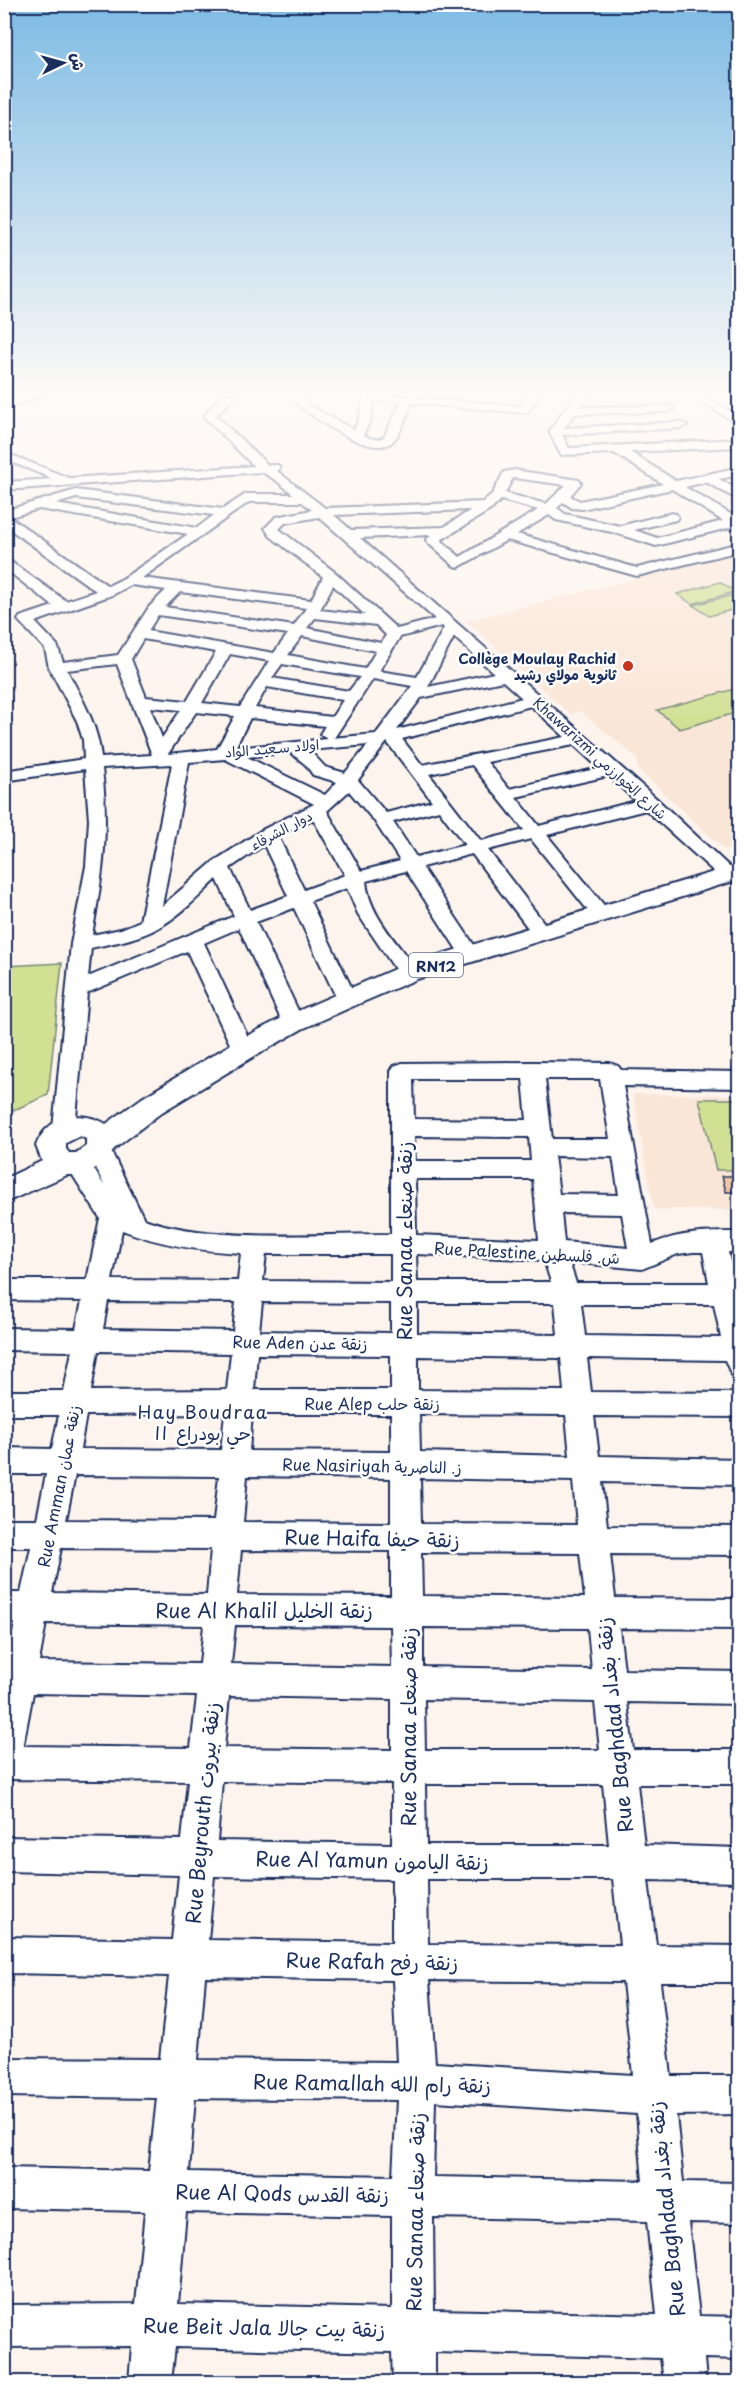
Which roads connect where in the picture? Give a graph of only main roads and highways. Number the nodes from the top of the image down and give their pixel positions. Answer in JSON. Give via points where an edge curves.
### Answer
{"nodes":[{"id":1,"x":734,"y":873,"type":"edge"},
{"id":2,"x":78,"y":1146,"type":"junction"},
{"id":3,"x":4,"y":1183,"type":"edge"},
{"id":4,"x":4,"y":1192,"type":"edge"}],
"edges":[{"from":1,"to":2,"type":"main road","number":"RN12","via":[[408,974],[347,999],[243,1050]]},
{"from":2,"to":3,"type":"main road","number":"RN12"},
{"from":2,"to":4,"type":"main road","number":"RN12"}]}
